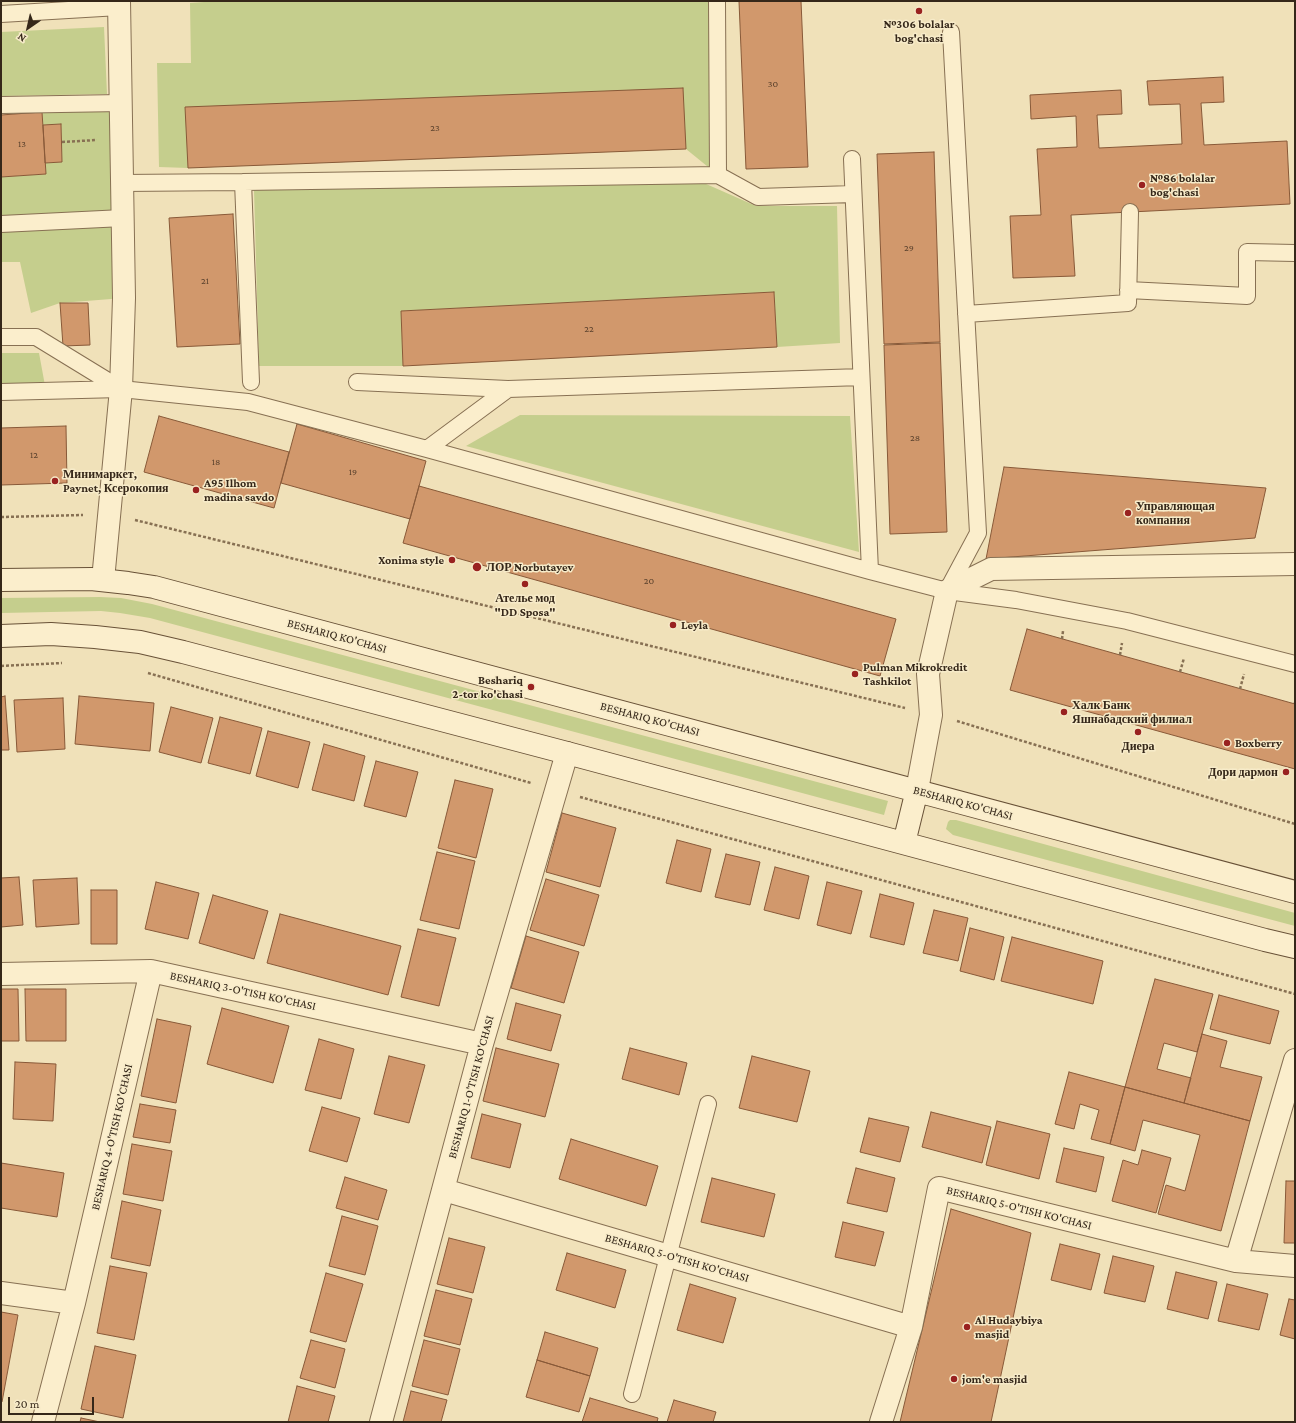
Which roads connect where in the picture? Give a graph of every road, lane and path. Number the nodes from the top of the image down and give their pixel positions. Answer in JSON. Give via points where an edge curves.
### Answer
{"nodes":[{"id":1,"x":717,"y":1,"type":"edge"},
{"id":2,"x":119,"y":4,"type":"edge"},
{"id":3,"x":1,"y":14,"type":"edge"},
{"id":4,"x":951,"y":32,"type":"dead end"},
{"id":5,"x":121,"y":103,"type":"junction"},
{"id":6,"x":1,"y":106,"type":"edge"},
{"id":7,"x":121,"y":139,"type":"junction"},
{"id":8,"x":62,"y":142,"type":"dead end"},
{"id":9,"x":852,"y":158,"type":"dead end"},
{"id":10,"x":718,"y":175,"type":"junction"},
{"id":11,"x":243,"y":182,"type":"junction"},
{"id":12,"x":121,"y":184,"type":"junction"},
{"id":13,"x":853,"y":194,"type":"junction"},
{"id":14,"x":1130,"y":212,"type":"dead end"},
{"id":15,"x":123,"y":218,"type":"junction"},
{"id":16,"x":1,"y":224,"type":"edge"},
{"id":17,"x":1295,"y":252,"type":"edge"},
{"id":18,"x":1128,"y":290,"type":"junction"},
{"id":19,"x":966,"y":314,"type":"junction"},
{"id":20,"x":1,"y":337,"type":"edge"},
{"id":21,"x":861,"y":377,"type":"junction"},
{"id":22,"x":251,"y":382,"type":"dead end"},
{"id":23,"x":357,"y":382,"type":"dead end"},
{"id":24,"x":121,"y":389,"type":"junction"},
{"id":25,"x":508,"y":389,"type":"junction"},
{"id":26,"x":1,"y":392,"type":"edge"},
{"id":27,"x":427,"y":449,"type":"junction"},
{"id":28,"x":108,"y":514,"type":"junction"},
{"id":29,"x":1,"y":517,"type":"edge"},
{"id":30,"x":1295,"y":564,"type":"edge"},
{"id":31,"x":870,"y":571,"type":"junction"},
{"id":32,"x":1,"y":580,"type":"edge"},
{"id":33,"x":103,"y":580,"type":"junction"},
{"id":34,"x":947,"y":591,"type":"junction"},
{"id":35,"x":1,"y":636,"type":"edge"},
{"id":36,"x":68,"y":662,"type":"dead end"},
{"id":37,"x":1295,"y":664,"type":"edge"},
{"id":38,"x":1,"y":666,"type":"edge"},
{"id":39,"x":144,"y":671,"type":"dead end"},
{"id":40,"x":931,"y":715,"type":"junction"},
{"id":41,"x":567,"y":753,"type":"junction"},
{"id":42,"x":555,"y":790,"type":"junction"},
{"id":43,"x":917,"y":790,"type":"junction"},
{"id":44,"x":1295,"y":824,"type":"edge"},
{"id":45,"x":904,"y":843,"type":"junction"},
{"id":46,"x":1295,"y":892,"type":"edge"},
{"id":47,"x":1295,"y":947,"type":"edge"},
{"id":48,"x":151,"y":971,"type":"junction"},
{"id":49,"x":1,"y":974,"type":"edge"},
{"id":50,"x":1295,"y":994,"type":"edge"},
{"id":51,"x":482,"y":1044,"type":"junction"},
{"id":52,"x":1295,"y":1060,"type":"edge"},
{"id":53,"x":708,"y":1104,"type":"dead end"},
{"id":54,"x":444,"y":1190,"type":"junction"},
{"id":55,"x":1236,"y":1261,"type":"junction"},
{"id":56,"x":1295,"y":1266,"type":"edge"},
{"id":57,"x":1,"y":1293,"type":"edge"},
{"id":58,"x":74,"y":1303,"type":"junction"},
{"id":59,"x":911,"y":1327,"type":"junction"},
{"id":60,"x":632,"y":1394,"type":"dead end"},
{"id":61,"x":43,"y":1422,"type":"edge"},
{"id":62,"x":381,"y":1422,"type":"edge"},
{"id":63,"x":880,"y":1422,"type":"edge"}],
"edges":[{"from":1,"to":10,"type":"lane"},
{"from":2,"to":3,"type":"lane"},
{"from":2,"to":5,"type":"street"},
{"from":4,"to":19,"type":"lane"},
{"from":5,"to":6,"type":"lane"},
{"from":5,"to":7,"type":"street"},
{"from":7,"to":8,"type":"path"},
{"from":7,"to":12,"type":"street"},
{"from":9,"to":13,"type":"lane"},
{"from":10,"to":11,"type":"lane"},
{"from":10,"to":13,"type":"lane","via":[[758,197]]},
{"from":11,"to":12,"type":"lane"},
{"from":11,"to":22,"type":"lane"},
{"from":12,"to":15,"type":"street"},
{"from":13,"to":21,"type":"lane"},
{"from":14,"to":18,"type":"lane"},
{"from":15,"to":16,"type":"lane"},
{"from":15,"to":24,"type":"street"},
{"from":17,"to":18,"type":"lane","via":[[1247,252],[1247,296]]},
{"from":18,"to":19,"type":"lane","via":[[1128,303]]},
{"from":19,"to":34,"type":"lane","via":[[978,533]]},
{"from":20,"to":24,"type":"lane","via":[[36,337]]},
{"from":21,"to":25,"type":"lane"},
{"from":21,"to":31,"type":"lane"},
{"from":23,"to":25,"type":"lane"},
{"from":24,"to":26,"type":"lane"},
{"from":24,"to":27,"type":"lane","via":[[248,402]]},
{"from":24,"to":28,"type":"street"},
{"from":25,"to":27,"type":"lane"},
{"from":27,"to":31,"type":"lane"},
{"from":28,"to":29,"type":"path"},
{"from":28,"to":33,"type":"street"},
{"from":28,"to":40,"type":"path"},
{"from":30,"to":34,"type":"street","via":[[990,568]]},
{"from":31,"to":34,"type":"lane"},
{"from":32,"to":33,"type":"street","name":"BESHARIQ KO'CHASI"},
{"from":33,"to":43,"type":"street","name":"BESHARIQ KO'CHASI","via":[[154,587]]},
{"from":34,"to":37,"type":"lane","via":[[1016,600],[1119,620]]},
{"from":34,"to":40,"type":"street","via":[[928,674]]},
{"from":35,"to":41,"type":"street","via":[[51,634],[140,642]]},
{"from":36,"to":38,"type":"path"},
{"from":39,"to":42,"type":"path"},
{"from":40,"to":43,"type":"street"},
{"from":40,"to":44,"type":"path"},
{"from":41,"to":42,"type":"street","name":"BESHARIQ 1-O'TISH KO'CHASI"},
{"from":41,"to":45,"type":"street"},
{"from":42,"to":50,"type":"path"},
{"from":42,"to":51,"type":"street","name":"BESHARIQ 1-O'TISH KO'CHASI"},
{"from":43,"to":45,"type":"street"},
{"from":43,"to":46,"type":"street","name":"BESHARIQ KO'CHASI"},
{"from":45,"to":47,"type":"street"},
{"from":48,"to":49,"type":"street","name":"BESHARIQ 3-O'TISH KO'CHASI"},
{"from":48,"to":51,"type":"street","name":"BESHARIQ 3-O'TISH KO'CHASI"},
{"from":48,"to":58,"type":"street","name":"BESHARIQ 4-O'TISH KO'CHASI"},
{"from":51,"to":54,"type":"street","name":"BESHARIQ 1-O'TISH KO'CHASI"},
{"from":52,"to":55,"type":"street"},
{"from":53,"to":60,"type":"lane"},
{"from":54,"to":59,"type":"street","name":"BESHARIQ 5-O'TISH KO'CHASI"},
{"from":54,"to":62,"type":"street","name":"BESHARIQ 1-O'TISH KO'CHASI"},
{"from":55,"to":56,"type":"street","name":"BESHARIQ 5-O'TISH KO'CHASI"},
{"from":55,"to":59,"type":"street","name":"BESHARIQ 5-O'TISH KO'CHASI","via":[[938,1188]]},
{"from":57,"to":58,"type":"street"},
{"from":58,"to":61,"type":"street","name":"BESHARIQ 4-O'TISH KO'CHASI"},
{"from":59,"to":63,"type":"street","name":"BESHARIQ 5-O'TISH KO'CHASI"}]}
